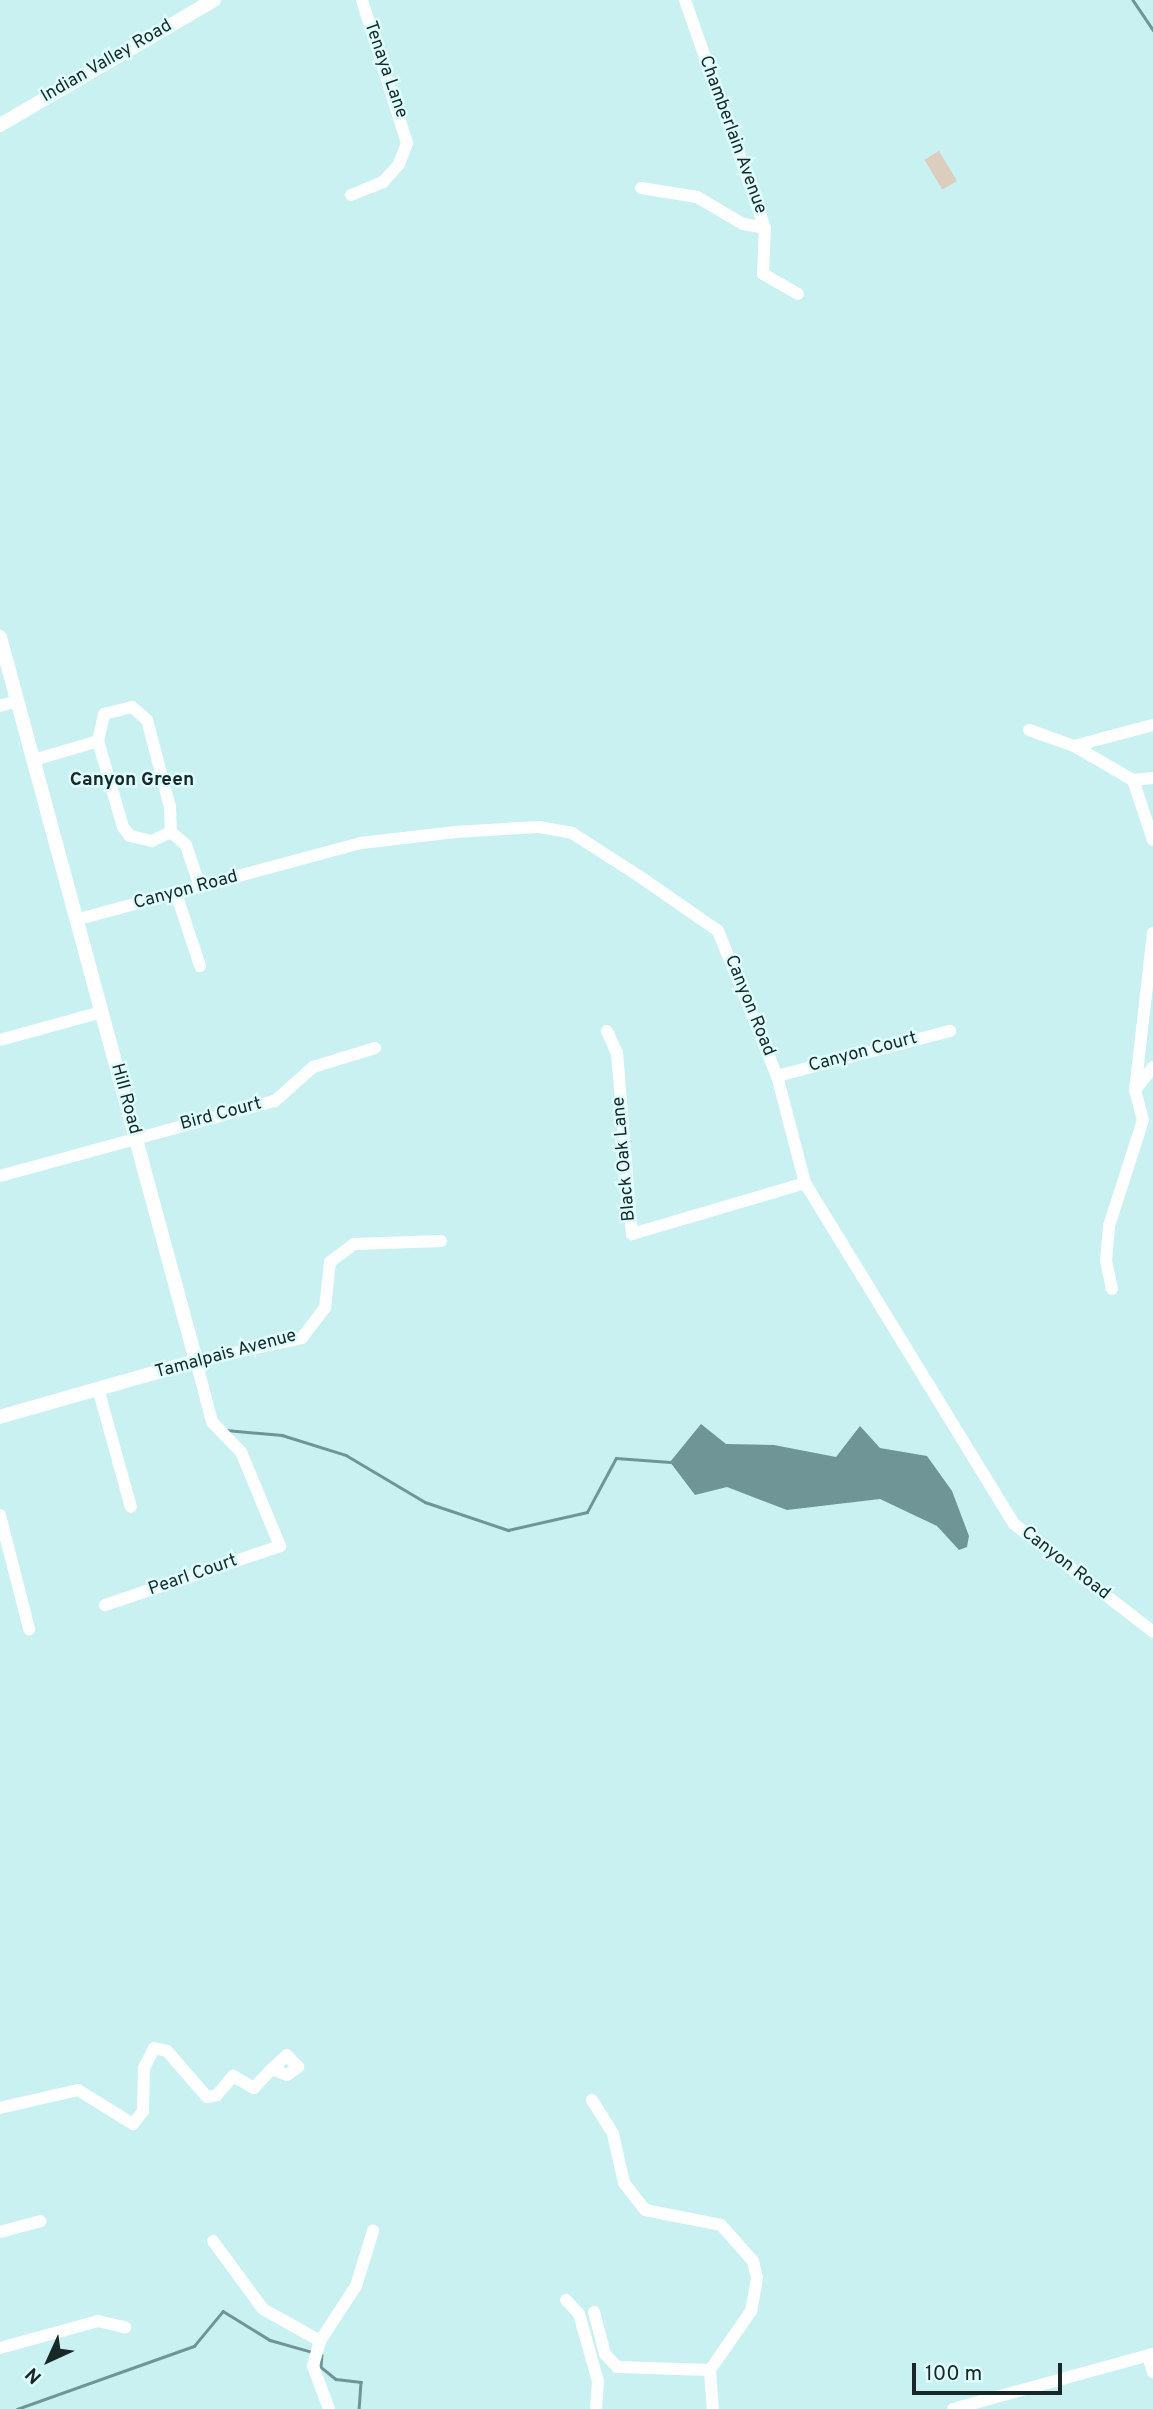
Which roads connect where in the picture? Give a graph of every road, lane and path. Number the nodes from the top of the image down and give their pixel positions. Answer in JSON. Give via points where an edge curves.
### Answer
{"nodes":[{"id":1,"x":214,"y":0,"type":"edge"},
{"id":2,"x":362,"y":0,"type":"edge"},
{"id":3,"x":685,"y":0,"type":"edge"},
{"id":4,"x":0,"y":125,"type":"edge"},
{"id":5,"x":641,"y":188,"type":"dead end"},
{"id":6,"x":351,"y":195,"type":"dead end"},
{"id":7,"x":765,"y":228,"type":"junction"},
{"id":8,"x":798,"y":294,"type":"dead end"},
{"id":9,"x":0,"y":637,"type":"edge"},
{"id":10,"x":18,"y":701,"type":"junction"},
{"id":11,"x":0,"y":706,"type":"edge"},
{"id":12,"x":1153,"y":725,"type":"edge"},
{"id":13,"x":1029,"y":730,"type":"dead end"},
{"id":14,"x":98,"y":741,"type":"junction"},
{"id":15,"x":1074,"y":746,"type":"junction"},
{"id":16,"x":34,"y":760,"type":"junction"},
{"id":17,"x":1153,"y":778,"type":"edge"},
{"id":18,"x":1133,"y":780,"type":"junction"},
{"id":19,"x":171,"y":832,"type":"junction"},
{"id":20,"x":1153,"y":840,"type":"edge"},
{"id":21,"x":200,"y":887,"type":"junction"},
{"id":22,"x":176,"y":893,"type":"junction"},
{"id":23,"x":79,"y":919,"type":"junction"},
{"id":24,"x":1153,"y":933,"type":"edge"},
{"id":25,"x":200,"y":965,"type":"dead end"},
{"id":26,"x":102,"y":1012,"type":"junction"},
{"id":27,"x":607,"y":1031,"type":"dead end"},
{"id":28,"x":950,"y":1031,"type":"dead end"},
{"id":29,"x":0,"y":1040,"type":"edge"},
{"id":30,"x":375,"y":1048,"type":"dead end"},
{"id":31,"x":1153,"y":1067,"type":"edge"},
{"id":32,"x":777,"y":1076,"type":"junction"},
{"id":33,"x":1135,"y":1090,"type":"junction"},
{"id":34,"x":135,"y":1138,"type":"junction"},
{"id":35,"x":0,"y":1176,"type":"edge"},
{"id":36,"x":805,"y":1183,"type":"junction"},
{"id":37,"x":441,"y":1241,"type":"dead end"},
{"id":38,"x":1112,"y":1289,"type":"dead end"},
{"id":39,"x":196,"y":1361,"type":"junction"},
{"id":40,"x":99,"y":1392,"type":"junction"},
{"id":41,"x":0,"y":1418,"type":"edge"},
{"id":42,"x":131,"y":1507,"type":"dead end"},
{"id":43,"x":0,"y":1515,"type":"edge"},
{"id":44,"x":280,"y":1546,"type":"joint"},
{"id":45,"x":106,"y":1605,"type":"dead end"},
{"id":46,"x":29,"y":1629,"type":"dead end"},
{"id":47,"x":1153,"y":1632,"type":"edge"},
{"id":48,"x":272,"y":2069,"type":"dead end"},
{"id":49,"x":592,"y":2100,"type":"dead end"},
{"id":50,"x":0,"y":2108,"type":"edge"},
{"id":51,"x":41,"y":2221,"type":"dead end"},
{"id":52,"x":373,"y":2231,"type":"dead end"},
{"id":53,"x":0,"y":2232,"type":"edge"},
{"id":54,"x":213,"y":2241,"type":"dead end"},
{"id":55,"x":566,"y":2300,"type":"dead end"},
{"id":56,"x":594,"y":2312,"type":"dead end"},
{"id":57,"x":125,"y":2327,"type":"dead end"},
{"id":58,"x":319,"y":2343,"type":"junction"},
{"id":59,"x":0,"y":2348,"type":"edge"},
{"id":60,"x":1150,"y":2355,"type":"edge"},
{"id":61,"x":710,"y":2370,"type":"junction"},
{"id":62,"x":1153,"y":2372,"type":"edge"},
{"id":63,"x":994,"y":2404,"type":"edge"},
{"id":64,"x":329,"y":2409,"type":"edge"},
{"id":65,"x":596,"y":2409,"type":"edge"},
{"id":66,"x":713,"y":2409,"type":"edge"},
{"id":67,"x":953,"y":2409,"type":"edge"}],
"edges":[{"from":1,"to":4,"type":"street","name":"Indian Valley Road"},
{"from":2,"to":6,"type":"street","name":"Tenaya Lane","via":[[407,143],[399,164],[383,182]]},
{"from":3,"to":7,"type":"street","name":"Chamberlain Avenue"},
{"from":5,"to":7,"type":"street","via":[[697,197],[743,224]]},
{"from":7,"to":8,"type":"street","name":"Chamberlain Avenue","via":[[763,274]]},
{"from":9,"to":10,"type":"street","name":"Hill Road"},
{"from":10,"to":11,"type":"street"},
{"from":10,"to":16,"type":"street","name":"Hill Road"},
{"from":12,"to":15,"type":"street"},
{"from":13,"to":15,"type":"street"},
{"from":14,"to":16,"type":"street"},
{"from":14,"to":19,"type":"street","via":[[129,835],[143,842]]},
{"from":14,"to":19,"type":"street","via":[[98,723],[108,709],[132,707],[143,715],[170,807]]},
{"from":15,"to":18,"type":"street"},
{"from":16,"to":23,"type":"street","name":"Hill Road"},
{"from":17,"to":18,"type":"street"},
{"from":18,"to":20,"type":"street"},
{"from":19,"to":21,"type":"street","via":[[186,845]]},
{"from":21,"to":22,"type":"street","name":"Canyon Road"},
{"from":21,"to":32,"type":"street","name":"Canyon Road","via":[[361,843],[540,827],[572,833],[718,931]]},
{"from":22,"to":23,"type":"street","name":"Canyon Road"},
{"from":22,"to":25,"type":"street"},
{"from":23,"to":26,"type":"street","name":"Hill Road"},
{"from":24,"to":33,"type":"street"},
{"from":26,"to":29,"type":"street"},
{"from":26,"to":34,"type":"street","name":"Hill Road"},
{"from":27,"to":36,"type":"street","name":"Black Oak Lane","via":[[617,1053],[632,1234]]},
{"from":28,"to":32,"type":"street","name":"Canyon Court"},
{"from":30,"to":34,"type":"street","name":"Bird Court","via":[[313,1067],[275,1101]]},
{"from":31,"to":33,"type":"street"},
{"from":32,"to":36,"type":"street","name":"Canyon Road"},
{"from":33,"to":38,"type":"street","via":[[1143,1120],[1109,1226],[1106,1261]]},
{"from":34,"to":35,"type":"street","name":"Bird Court"},
{"from":34,"to":39,"type":"street","name":"Hill Road"},
{"from":36,"to":47,"type":"street","name":"Canyon Road","via":[[1014,1524]]},
{"from":37,"to":39,"type":"street","name":"Tamalpais Avenue","via":[[354,1244],[330,1262],[325,1308],[302,1338]]},
{"from":39,"to":40,"type":"street","name":"Tamalpais Avenue"},
{"from":39,"to":44,"type":"street","name":"Hill Road","via":[[212,1422],[241,1452]]},
{"from":40,"to":41,"type":"street","name":"Tamalpais Avenue"},
{"from":40,"to":42,"type":"street"},
{"from":43,"to":46,"type":"street"},
{"from":44,"to":45,"type":"street","name":"Pearl Court"},
{"from":48,"to":50,"type":"street","via":[[254,2088],[233,2076],[217,2095],[207,2097],[167,2051],[154,2048],[144,2068],[143,2112],[133,2124],[119,2119],[94,2095],[59,2093]]},
{"from":49,"to":61,"type":"street","via":[[613,2134],[624,2183],[645,2210],[722,2225],[753,2261],[757,2278],[751,2311]]},
{"from":51,"to":53,"type":"street"},
{"from":52,"to":58,"type":"street","via":[[356,2286]]},
{"from":54,"to":58,"type":"street","via":[[263,2309]]},
{"from":55,"to":65,"type":"street","via":[[579,2314],[598,2381]]},
{"from":56,"to":61,"type":"street","via":[[605,2354],[617,2367]]},
{"from":57,"to":59,"type":"street","via":[[98,2321]]},
{"from":58,"to":64,"type":"street","via":[[313,2366]]},
{"from":60,"to":62,"type":"street"},
{"from":60,"to":63,"type":"street"},
{"from":61,"to":66,"type":"street"},
{"from":63,"to":67,"type":"street"}]}
